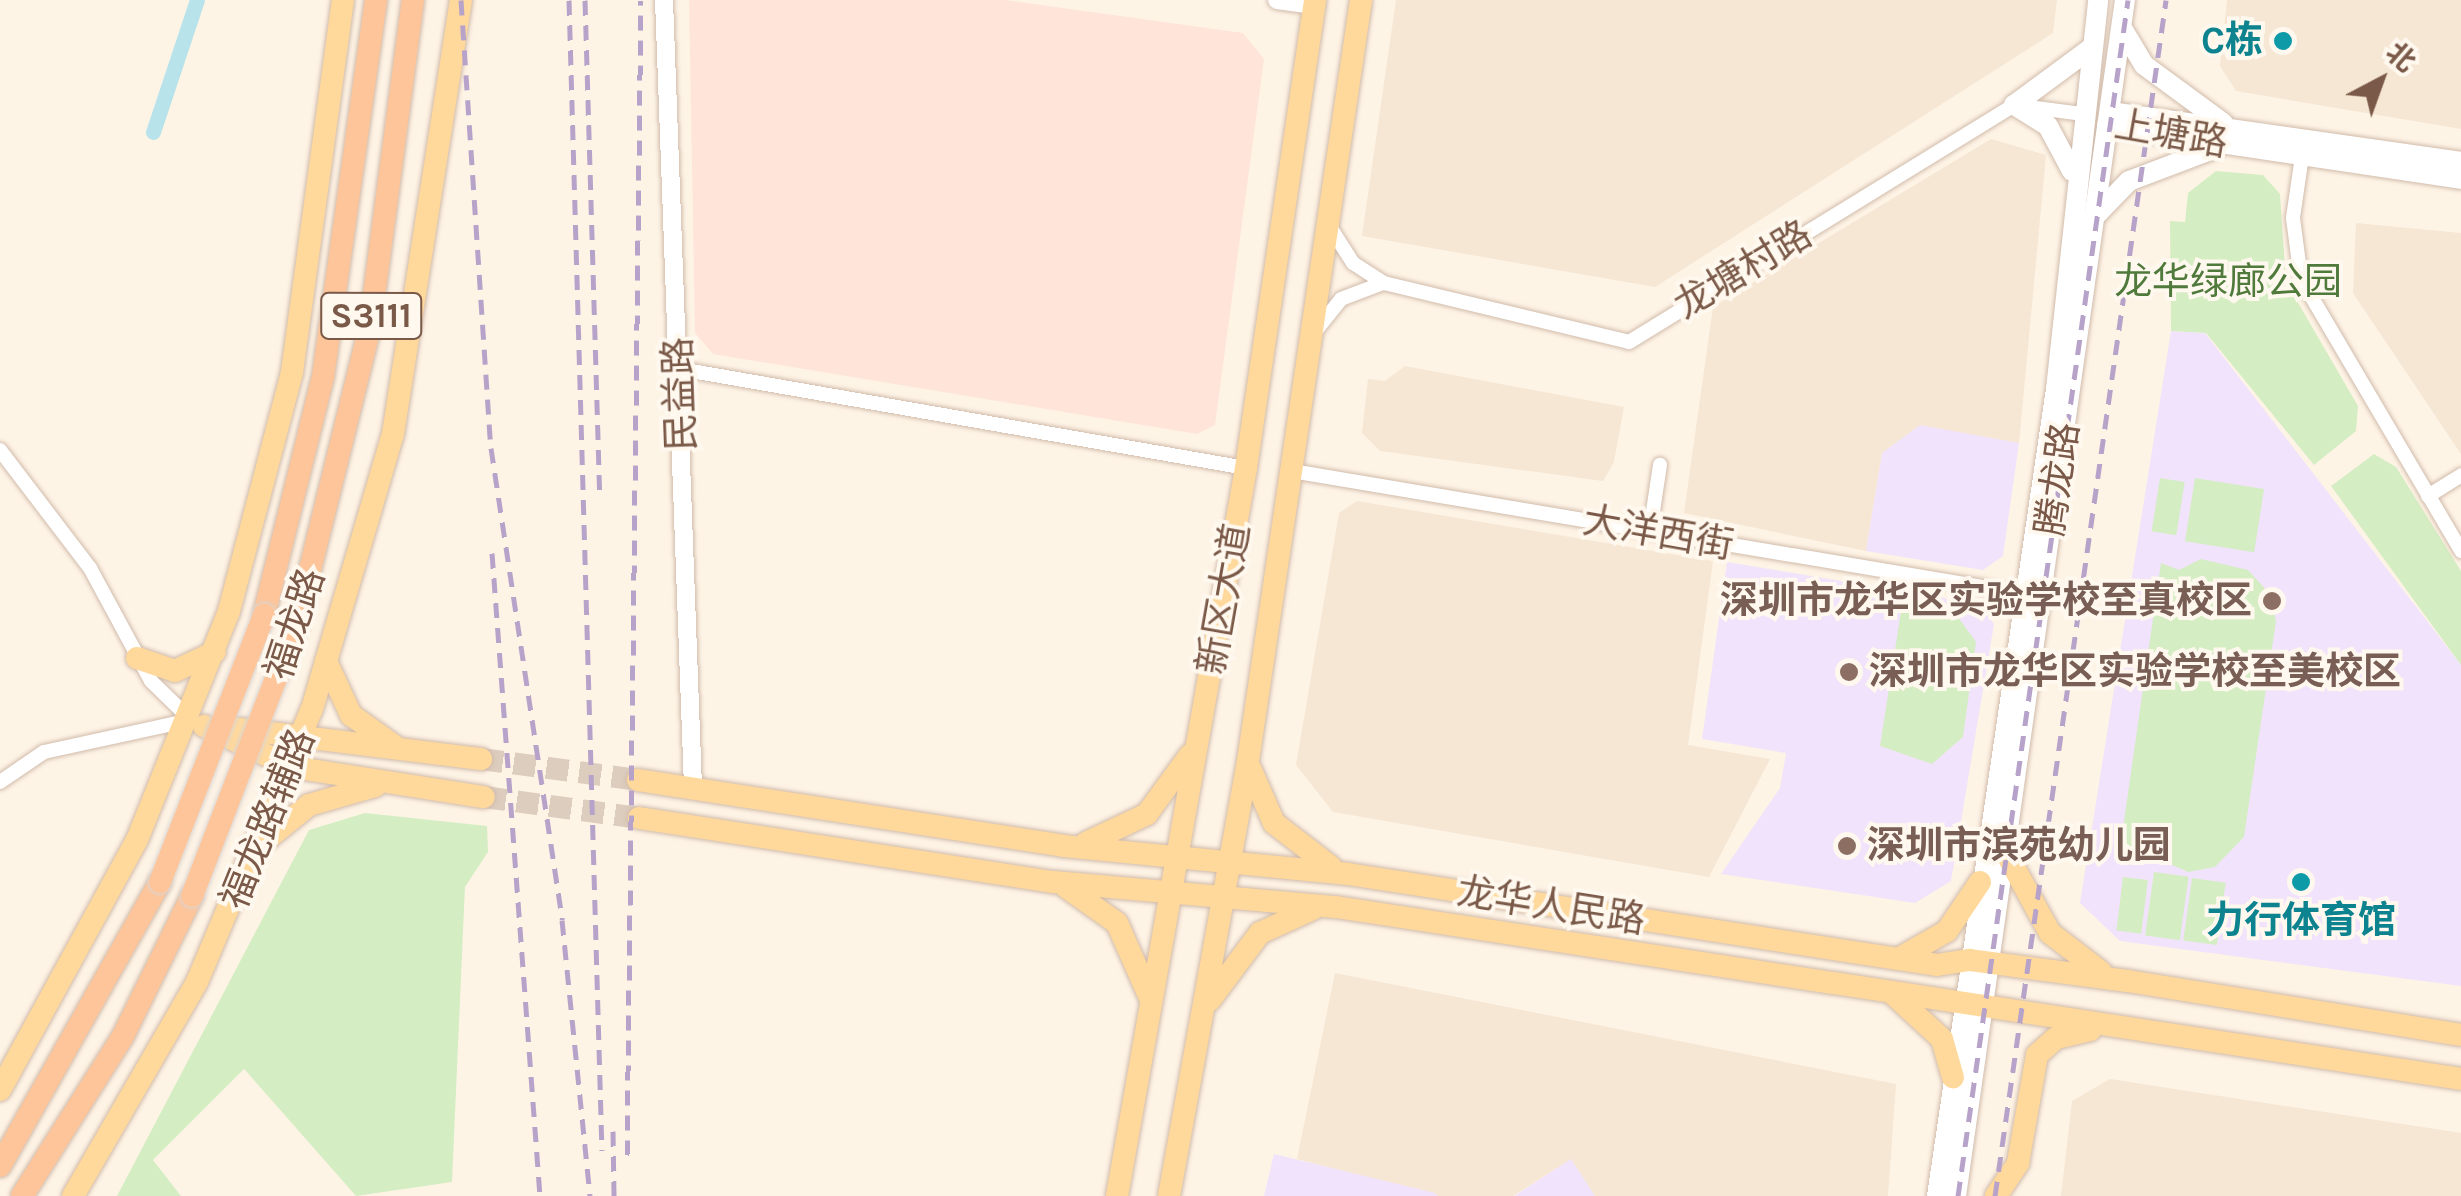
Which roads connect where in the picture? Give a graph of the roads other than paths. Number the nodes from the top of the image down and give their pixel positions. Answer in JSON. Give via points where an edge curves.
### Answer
{"nodes":[{"id":1,"x":343,"y":0,"type":"edge"},
{"id":2,"x":376,"y":0,"type":"edge"},
{"id":3,"x":413,"y":0,"type":"edge"},
{"id":4,"x":461,"y":0,"type":"edge"},
{"id":5,"x":664,"y":0,"type":"edge"},
{"id":6,"x":1277,"y":0,"type":"edge"},
{"id":7,"x":1361,"y":0,"type":"edge"},
{"id":8,"x":2098,"y":0,"type":"edge"},
{"id":9,"x":2125,"y":0,"type":"edge"},
{"id":10,"x":1314,"y":2,"type":"edge"},
{"id":11,"x":2122,"y":26,"type":"junction"},
{"id":12,"x":2091,"y":47,"type":"junction"},
{"id":13,"x":2014,"y":104,"type":"junction"},
{"id":14,"x":2082,"y":114,"type":"junction"},
{"id":15,"x":2109,"y":119,"type":"junction"},
{"id":16,"x":2237,"y":138,"type":"junction"},
{"id":17,"x":2302,"y":156,"type":"junction"},
{"id":18,"x":2461,"y":162,"type":"edge"},
{"id":19,"x":2074,"y":178,"type":"junction"},
{"id":20,"x":2461,"y":179,"type":"edge"},
{"id":21,"x":2095,"y":216,"type":"junction"},
{"id":22,"x":1329,"y":226,"type":"junction"},
{"id":23,"x":1384,"y":283,"type":"junction"},
{"id":24,"x":1311,"y":344,"type":"junction"},
{"id":25,"x":680,"y":369,"type":"junction"},
{"id":26,"x":0,"y":450,"type":"edge"},
{"id":27,"x":1660,"y":465,"type":"dead end"},
{"id":28,"x":1246,"y":468,"type":"junction"},
{"id":29,"x":1292,"y":470,"type":"junction"},
{"id":30,"x":2461,"y":474,"type":"edge"},
{"id":31,"x":2428,"y":496,"type":"junction"},
{"id":32,"x":1650,"y":531,"type":"junction"},
{"id":33,"x":2461,"y":551,"type":"edge"},
{"id":34,"x":2024,"y":594,"type":"junction"},
{"id":35,"x":215,"y":652,"type":"junction"},
{"id":36,"x":137,"y":658,"type":"junction"},
{"id":37,"x":326,"y":661,"type":"junction"},
{"id":38,"x":192,"y":720,"type":"junction"},
{"id":39,"x":1201,"y":728,"type":"junction"},
{"id":40,"x":301,"y":740,"type":"junction"},
{"id":41,"x":399,"y":748,"type":"junction"},
{"id":42,"x":1249,"y":751,"type":"junction"},
{"id":43,"x":480,"y":759,"type":"tunnel mouth"},
{"id":44,"x":292,"y":766,"type":"junction"},
{"id":45,"x":638,"y":780,"type":"tunnel mouth"},
{"id":46,"x":0,"y":782,"type":"edge"},
{"id":47,"x":383,"y":784,"type":"junction"},
{"id":48,"x":693,"y":788,"type":"junction"},
{"id":49,"x":484,"y":798,"type":"tunnel mouth"},
{"id":50,"x":639,"y":818,"type":"tunnel mouth"},
{"id":51,"x":1062,"y":846,"type":"junction"},
{"id":52,"x":256,"y":853,"type":"junction"},
{"id":53,"x":2006,"y":853,"type":"junction"},
{"id":54,"x":1180,"y":859,"type":"junction"},
{"id":55,"x":1230,"y":862,"type":"junction"},
{"id":56,"x":1348,"y":874,"type":"junction"},
{"id":57,"x":1054,"y":882,"type":"junction"},
{"id":58,"x":1980,"y":882,"type":"junction"},
{"id":59,"x":1173,"y":893,"type":"junction"},
{"id":60,"x":1223,"y":895,"type":"junction"},
{"id":61,"x":1336,"y":907,"type":"junction"},
{"id":62,"x":1896,"y":960,"type":"junction"},
{"id":63,"x":1980,"y":961,"type":"junction"},
{"id":64,"x":2128,"y":981,"type":"junction"},
{"id":65,"x":1886,"y":992,"type":"junction"},
{"id":66,"x":1974,"y":1005,"type":"junction"},
{"id":67,"x":1152,"y":1014,"type":"junction"},
{"id":68,"x":1201,"y":1022,"type":"junction"},
{"id":69,"x":2130,"y":1028,"type":"junction"},
{"id":70,"x":2461,"y":1035,"type":"edge"},
{"id":71,"x":1953,"y":1077,"type":"junction"},
{"id":72,"x":2461,"y":1080,"type":"edge"},
{"id":73,"x":0,"y":1090,"type":"edge"},
{"id":74,"x":0,"y":1166,"type":"edge"},
{"id":75,"x":22,"y":1196,"type":"edge"},
{"id":76,"x":73,"y":1196,"type":"edge"},
{"id":77,"x":1117,"y":1196,"type":"edge"},
{"id":78,"x":1168,"y":1196,"type":"edge"},
{"id":79,"x":1937,"y":1196,"type":"edge"},
{"id":80,"x":1956,"y":1196,"type":"edge"},
{"id":81,"x":1996,"y":1196,"type":"edge"}],
"edges":[{"from":1,"to":35,"type":"main road","via":[[292,372]]},
{"from":2,"to":74,"type":"highway","name":"福龙路","number":"S3111","bridge":true,"via":[[324,377],[264,615],[160,882]]},
{"from":3,"to":75,"type":"highway","name":"福龙路","number":"S3111","bridge":true,"via":[[370,326],[296,626],[192,896],[123,1036]]},
{"from":4,"to":37,"type":"main road","name":"福龙路辅路","via":[[393,434]]},
{"from":5,"to":25,"type":"street","name":"民益路"},
{"from":6,"to":10,"type":"street"},
{"from":7,"to":22,"type":"main road","name":"新区大道"},
{"from":8,"to":12,"type":"main road","name":"腾龙路"},
{"from":9,"to":11,"type":"main road","name":"腾龙路"},
{"from":10,"to":28,"type":"main road","name":"新区大道"},
{"from":11,"to":15,"type":"main road","name":"腾龙路"},
{"from":11,"to":16,"type":"main road","via":[[2144,64]]},
{"from":12,"to":13,"type":"main road","via":[[2064,77]]},
{"from":12,"to":14,"type":"main road","name":"腾龙路"},
{"from":13,"to":14,"type":"street"},
{"from":13,"to":19,"type":"main road","via":[[2048,126]]},
{"from":13,"to":23,"type":"street","name":"龙塘村路","via":[[1629,342]]},
{"from":14,"to":15,"type":"street","name":"上塘路"},
{"from":14,"to":19,"type":"main road","name":"腾龙路"},
{"from":15,"to":16,"type":"main road","name":"上塘路"},
{"from":15,"to":21,"type":"main road","name":"腾龙路"},
{"from":16,"to":17,"type":"main road","name":"上塘路"},
{"from":16,"to":18,"type":"main road","name":"上塘路"},
{"from":16,"to":21,"type":"main road","via":[[2129,182]]},
{"from":17,"to":20,"type":"main road","name":"上塘路"},
{"from":17,"to":31,"type":"street","via":[[2293,218],[2301,279]]},
{"from":19,"to":34,"type":"main road","name":"腾龙路"},
{"from":21,"to":53,"type":"main road","name":"腾龙路"},
{"from":22,"to":23,"type":"street","name":"龙塘村路","via":[[1353,263]]},
{"from":22,"to":24,"type":"main road","name":"新区大道"},
{"from":23,"to":24,"type":"street","via":[[1333,305]]},
{"from":24,"to":29,"type":"main road","name":"新区大道"},
{"from":25,"to":28,"type":"street"},
{"from":25,"to":48,"type":"street","name":"民益路"},
{"from":26,"to":36,"type":"street","via":[[79,552]]},
{"from":27,"to":32,"type":"street"},
{"from":28,"to":39,"type":"main road","name":"新区大道"},
{"from":29,"to":32,"type":"street","name":"大洋西街"},
{"from":29,"to":42,"type":"main road","name":"新区大道"},
{"from":30,"to":31,"type":"street"},
{"from":31,"to":33,"type":"street"},
{"from":32,"to":34,"type":"street","name":"大洋西街"},
{"from":34,"to":58,"type":"main road","name":"腾龙路"},
{"from":35,"to":36,"type":"main road","via":[[174,671]]},
{"from":35,"to":38,"type":"main road"},
{"from":36,"to":38,"type":"street"},
{"from":37,"to":40,"type":"main road","name":"福龙路辅路"},
{"from":37,"to":41,"type":"main road","via":[[351,714]]},
{"from":38,"to":40,"type":"main road"},
{"from":38,"to":44,"type":"main road"},
{"from":38,"to":46,"type":"street","via":[[44,752]]},
{"from":38,"to":73,"type":"main road","via":[[96,922]]},
{"from":39,"to":51,"type":"main road","via":[[1147,814],[1108,838]]},
{"from":39,"to":54,"type":"main road","name":"新区大道"},
{"from":40,"to":41,"type":"main road"},
{"from":40,"to":44,"type":"main road","name":"福龙路辅路"},
{"from":41,"to":43,"type":"main road"},
{"from":42,"to":55,"type":"main road","name":"新区大道"},
{"from":42,"to":56,"type":"main road","via":[[1274,823]]},
{"from":44,"to":47,"type":"main road"},
{"from":44,"to":52,"type":"main road","name":"福龙路辅路"},
{"from":45,"to":48,"type":"main road","name":"龙华人民路"},
{"from":47,"to":49,"type":"main road"},
{"from":47,"to":52,"type":"main road","via":[[309,805]]},
{"from":48,"to":51,"type":"main road","name":"龙华人民路"},
{"from":50,"to":57,"type":"main road","name":"龙华人民路"},
{"from":51,"to":54,"type":"main road","name":"龙华人民路"},
{"from":52,"to":76,"type":"main road","name":"福龙路辅路","via":[[156,1060]]},
{"from":53,"to":63,"type":"main road","name":"腾龙路"},
{"from":53,"to":64,"type":"main road","via":[[2062,946]]},
{"from":54,"to":55,"type":"main road","name":"龙华人民路"},
{"from":54,"to":59,"type":"main road","name":"新区大道"},
{"from":55,"to":56,"type":"main road","name":"龙华人民路"},
{"from":55,"to":60,"type":"main road","name":"新区大道"},
{"from":56,"to":62,"type":"main road","name":"龙华人民路"},
{"from":57,"to":59,"type":"main road","name":"龙华人民路"},
{"from":57,"to":67,"type":"main road","via":[[1117,923],[1143,969]]},
{"from":58,"to":62,"type":"main road","via":[[1946,931]]},
{"from":58,"to":63,"type":"main road","name":"腾龙路"},
{"from":59,"to":60,"type":"main road","name":"龙华人民路"},
{"from":59,"to":67,"type":"main road","name":"新区大道"},
{"from":60,"to":61,"type":"main road","name":"龙华人民路"},
{"from":60,"to":68,"type":"main road","name":"新区大道"},
{"from":61,"to":65,"type":"main road","name":"龙华人民路"},
{"from":61,"to":68,"type":"main road","via":[[1262,931]]},
{"from":62,"to":63,"type":"main road","name":"龙华人民路"},
{"from":63,"to":64,"type":"main road","name":"龙华人民路"},
{"from":63,"to":66,"type":"main road","name":"腾龙路"},
{"from":64,"to":70,"type":"main road","name":"龙华人民路"},
{"from":65,"to":66,"type":"main road","name":"龙华人民路"},
{"from":65,"to":71,"type":"main road","via":[[1942,1039]]},
{"from":66,"to":69,"type":"main road","name":"龙华人民路"},
{"from":66,"to":71,"type":"main road","name":"腾龙路"},
{"from":66,"to":80,"type":"main road","name":"腾龙路"},
{"from":67,"to":77,"type":"main road","name":"新区大道"},
{"from":68,"to":78,"type":"main road","name":"新区大道"},
{"from":69,"to":72,"type":"main road","name":"龙华人民路"},
{"from":69,"to":81,"type":"main road","via":[[2064,1034],[2038,1055],[2018,1163]]},
{"from":71,"to":79,"type":"main road","name":"腾龙路"}]}
